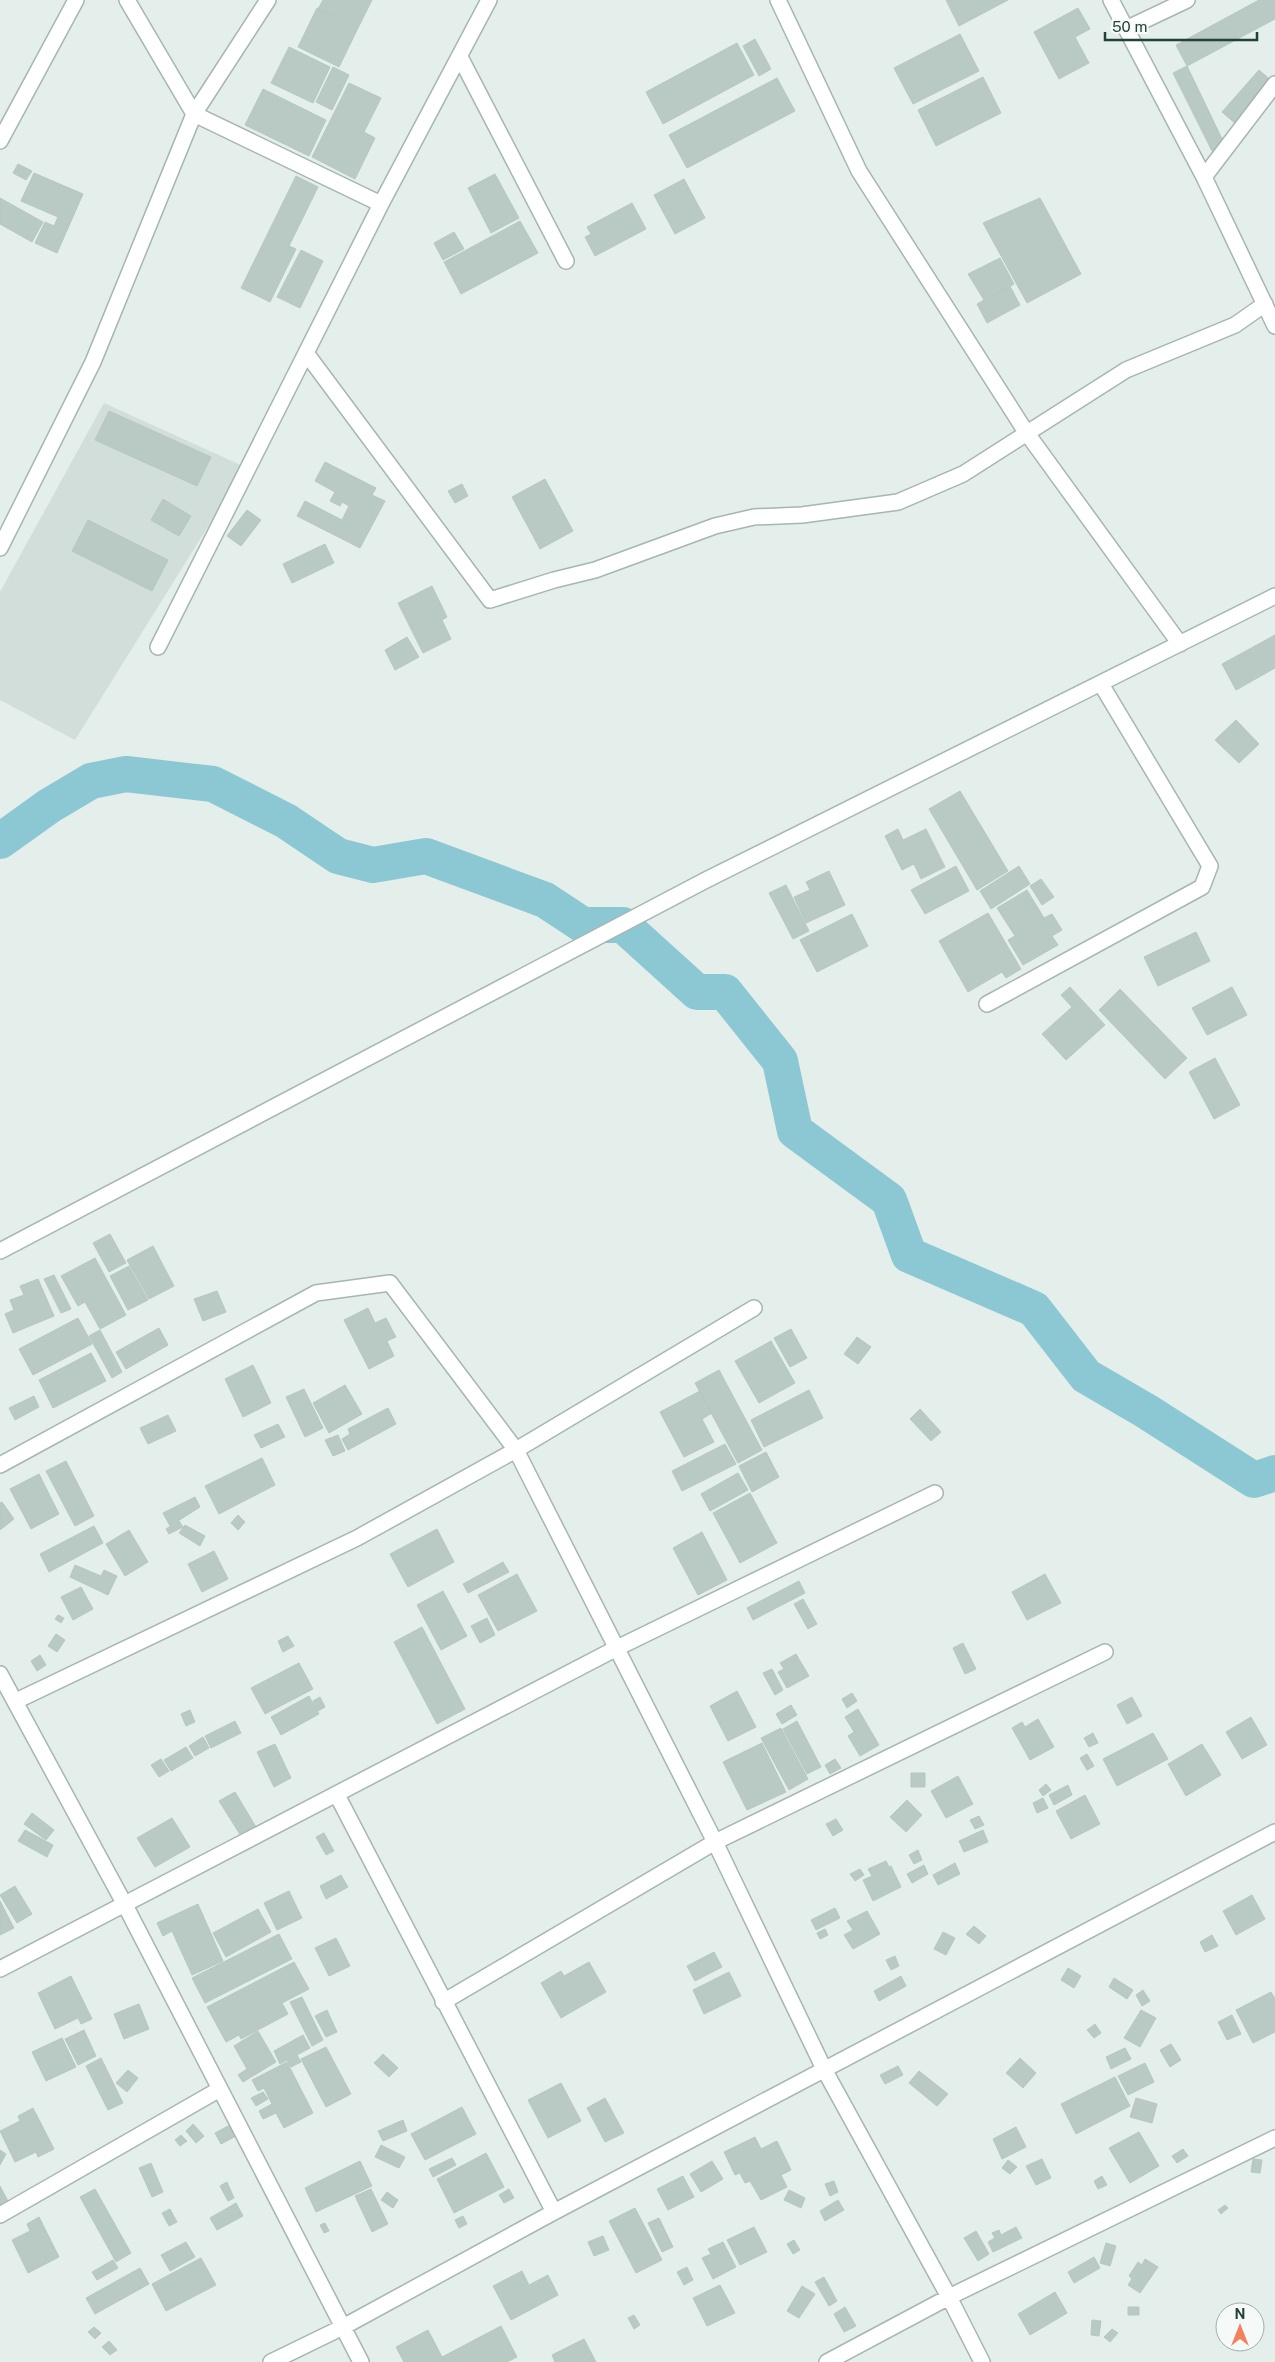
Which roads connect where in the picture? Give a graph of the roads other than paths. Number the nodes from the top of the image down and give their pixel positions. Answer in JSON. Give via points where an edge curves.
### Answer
{"nodes":[{"id":1,"x":76,"y":0,"type":"edge"},
{"id":2,"x":127,"y":0,"type":"edge"},
{"id":3,"x":268,"y":0,"type":"edge"},
{"id":4,"x":489,"y":0,"type":"edge"},
{"id":5,"x":778,"y":0,"type":"edge"},
{"id":6,"x":1110,"y":0,"type":"edge"},
{"id":7,"x":1187,"y":0,"type":"edge"},
{"id":8,"x":1126,"y":29,"type":"junction"},
{"id":9,"x":460,"y":57,"type":"junction"},
{"id":10,"x":1275,"y":84,"type":"edge"},
{"id":11,"x":194,"y":114,"type":"junction"},
{"id":12,"x":0,"y":141,"type":"edge"},
{"id":13,"x":1204,"y":177,"type":"junction"},
{"id":14,"x":380,"y":204,"type":"junction"},
{"id":15,"x":566,"y":261,"type":"dead end"},
{"id":16,"x":1265,"y":304,"type":"junction"},
{"id":17,"x":1275,"y":326,"type":"edge"},
{"id":18,"x":306,"y":353,"type":"junction"},
{"id":19,"x":1026,"y":432,"type":"junction"},
{"id":20,"x":0,"y":548,"type":"edge"},
{"id":21,"x":1275,"y":596,"type":"edge"},
{"id":22,"x":1180,"y":644,"type":"junction"},
{"id":23,"x":158,"y":647,"type":"dead end"},
{"id":24,"x":1101,"y":684,"type":"junction"},
{"id":25,"x":987,"y":1004,"type":"dead end"},
{"id":26,"x":0,"y":1251,"type":"edge"},
{"id":27,"x":754,"y":1308,"type":"dead end"},
{"id":28,"x":516,"y":1450,"type":"junction"},
{"id":29,"x":0,"y":1466,"type":"edge"},
{"id":30,"x":935,"y":1493,"type":"dead end"},
{"id":31,"x":616,"y":1648,"type":"junction"},
{"id":32,"x":1105,"y":1652,"type":"dead end"},
{"id":33,"x":0,"y":1674,"type":"edge"},
{"id":34,"x":16,"y":1701,"type":"junction"},
{"id":35,"x":338,"y":1795,"type":"junction"},
{"id":36,"x":1275,"y":1832,"type":"edge"},
{"id":37,"x":715,"y":1842,"type":"junction"},
{"id":38,"x":124,"y":1903,"type":"junction"},
{"id":39,"x":0,"y":1969,"type":"edge"},
{"id":40,"x":443,"y":2002,"type":"junction"},
{"id":41,"x":825,"y":2071,"type":"junction"},
{"id":42,"x":220,"y":2089,"type":"junction"},
{"id":43,"x":1275,"y":2138,"type":"edge"},
{"id":44,"x":554,"y":2212,"type":"junction"},
{"id":45,"x":0,"y":2215,"type":"edge"},
{"id":46,"x":949,"y":2297,"type":"junction"},
{"id":47,"x":343,"y":2327,"type":"junction"},
{"id":48,"x":271,"y":2362,"type":"edge"},
{"id":49,"x":362,"y":2362,"type":"edge"},
{"id":50,"x":827,"y":2362,"type":"edge"},
{"id":51,"x":982,"y":2362,"type":"edge"}],
"edges":[{"from":1,"to":12,"type":"street"},
{"from":2,"to":11,"type":"street"},
{"from":3,"to":11,"type":"street"},
{"from":4,"to":9,"type":"street"},
{"from":5,"to":19,"type":"street","via":[[859,171]]},
{"from":6,"to":8,"type":"street"},
{"from":7,"to":8,"type":"street"},
{"from":8,"to":13,"type":"street"},
{"from":9,"to":14,"type":"street"},
{"from":9,"to":15,"type":"street"},
{"from":10,"to":13,"type":"street"},
{"from":11,"to":14,"type":"street"},
{"from":11,"to":20,"type":"street","via":[[93,362]]},
{"from":13,"to":16,"type":"street"},
{"from":14,"to":18,"type":"street"},
{"from":16,"to":17,"type":"street"},
{"from":16,"to":19,"type":"street","via":[[1235,325],[1126,370]]},
{"from":18,"to":19,"type":"street","via":[[490,600],[595,570],[715,526],[754,517],[802,515],[898,502],[963,474]]},
{"from":18,"to":23,"type":"street"},
{"from":19,"to":22,"type":"street"},
{"from":21,"to":22,"type":"street"},
{"from":22,"to":24,"type":"street"},
{"from":24,"to":25,"type":"street","via":[[1210,866],[1202,887]]},
{"from":24,"to":26,"type":"street","via":[[706,880]]},
{"from":27,"to":28,"type":"street"},
{"from":28,"to":29,"type":"street","via":[[390,1283],[316,1293]]},
{"from":28,"to":31,"type":"street"},
{"from":28,"to":34,"type":"street","via":[[357,1538]]},
{"from":30,"to":31,"type":"street"},
{"from":31,"to":35,"type":"street"},
{"from":31,"to":37,"type":"street"},
{"from":32,"to":37,"type":"street"},
{"from":33,"to":34,"type":"street"},
{"from":34,"to":38,"type":"street"},
{"from":35,"to":38,"type":"street"},
{"from":35,"to":40,"type":"street"},
{"from":36,"to":41,"type":"street"},
{"from":37,"to":40,"type":"street"},
{"from":37,"to":41,"type":"street"},
{"from":38,"to":39,"type":"street"},
{"from":38,"to":42,"type":"street"},
{"from":40,"to":44,"type":"street"},
{"from":41,"to":44,"type":"street"},
{"from":41,"to":46,"type":"street"},
{"from":42,"to":45,"type":"street"},
{"from":42,"to":47,"type":"street"},
{"from":43,"to":46,"type":"street"},
{"from":44,"to":47,"type":"street"},
{"from":46,"to":50,"type":"street"},
{"from":46,"to":51,"type":"street"},
{"from":47,"to":48,"type":"street"},
{"from":47,"to":49,"type":"street"}]}
